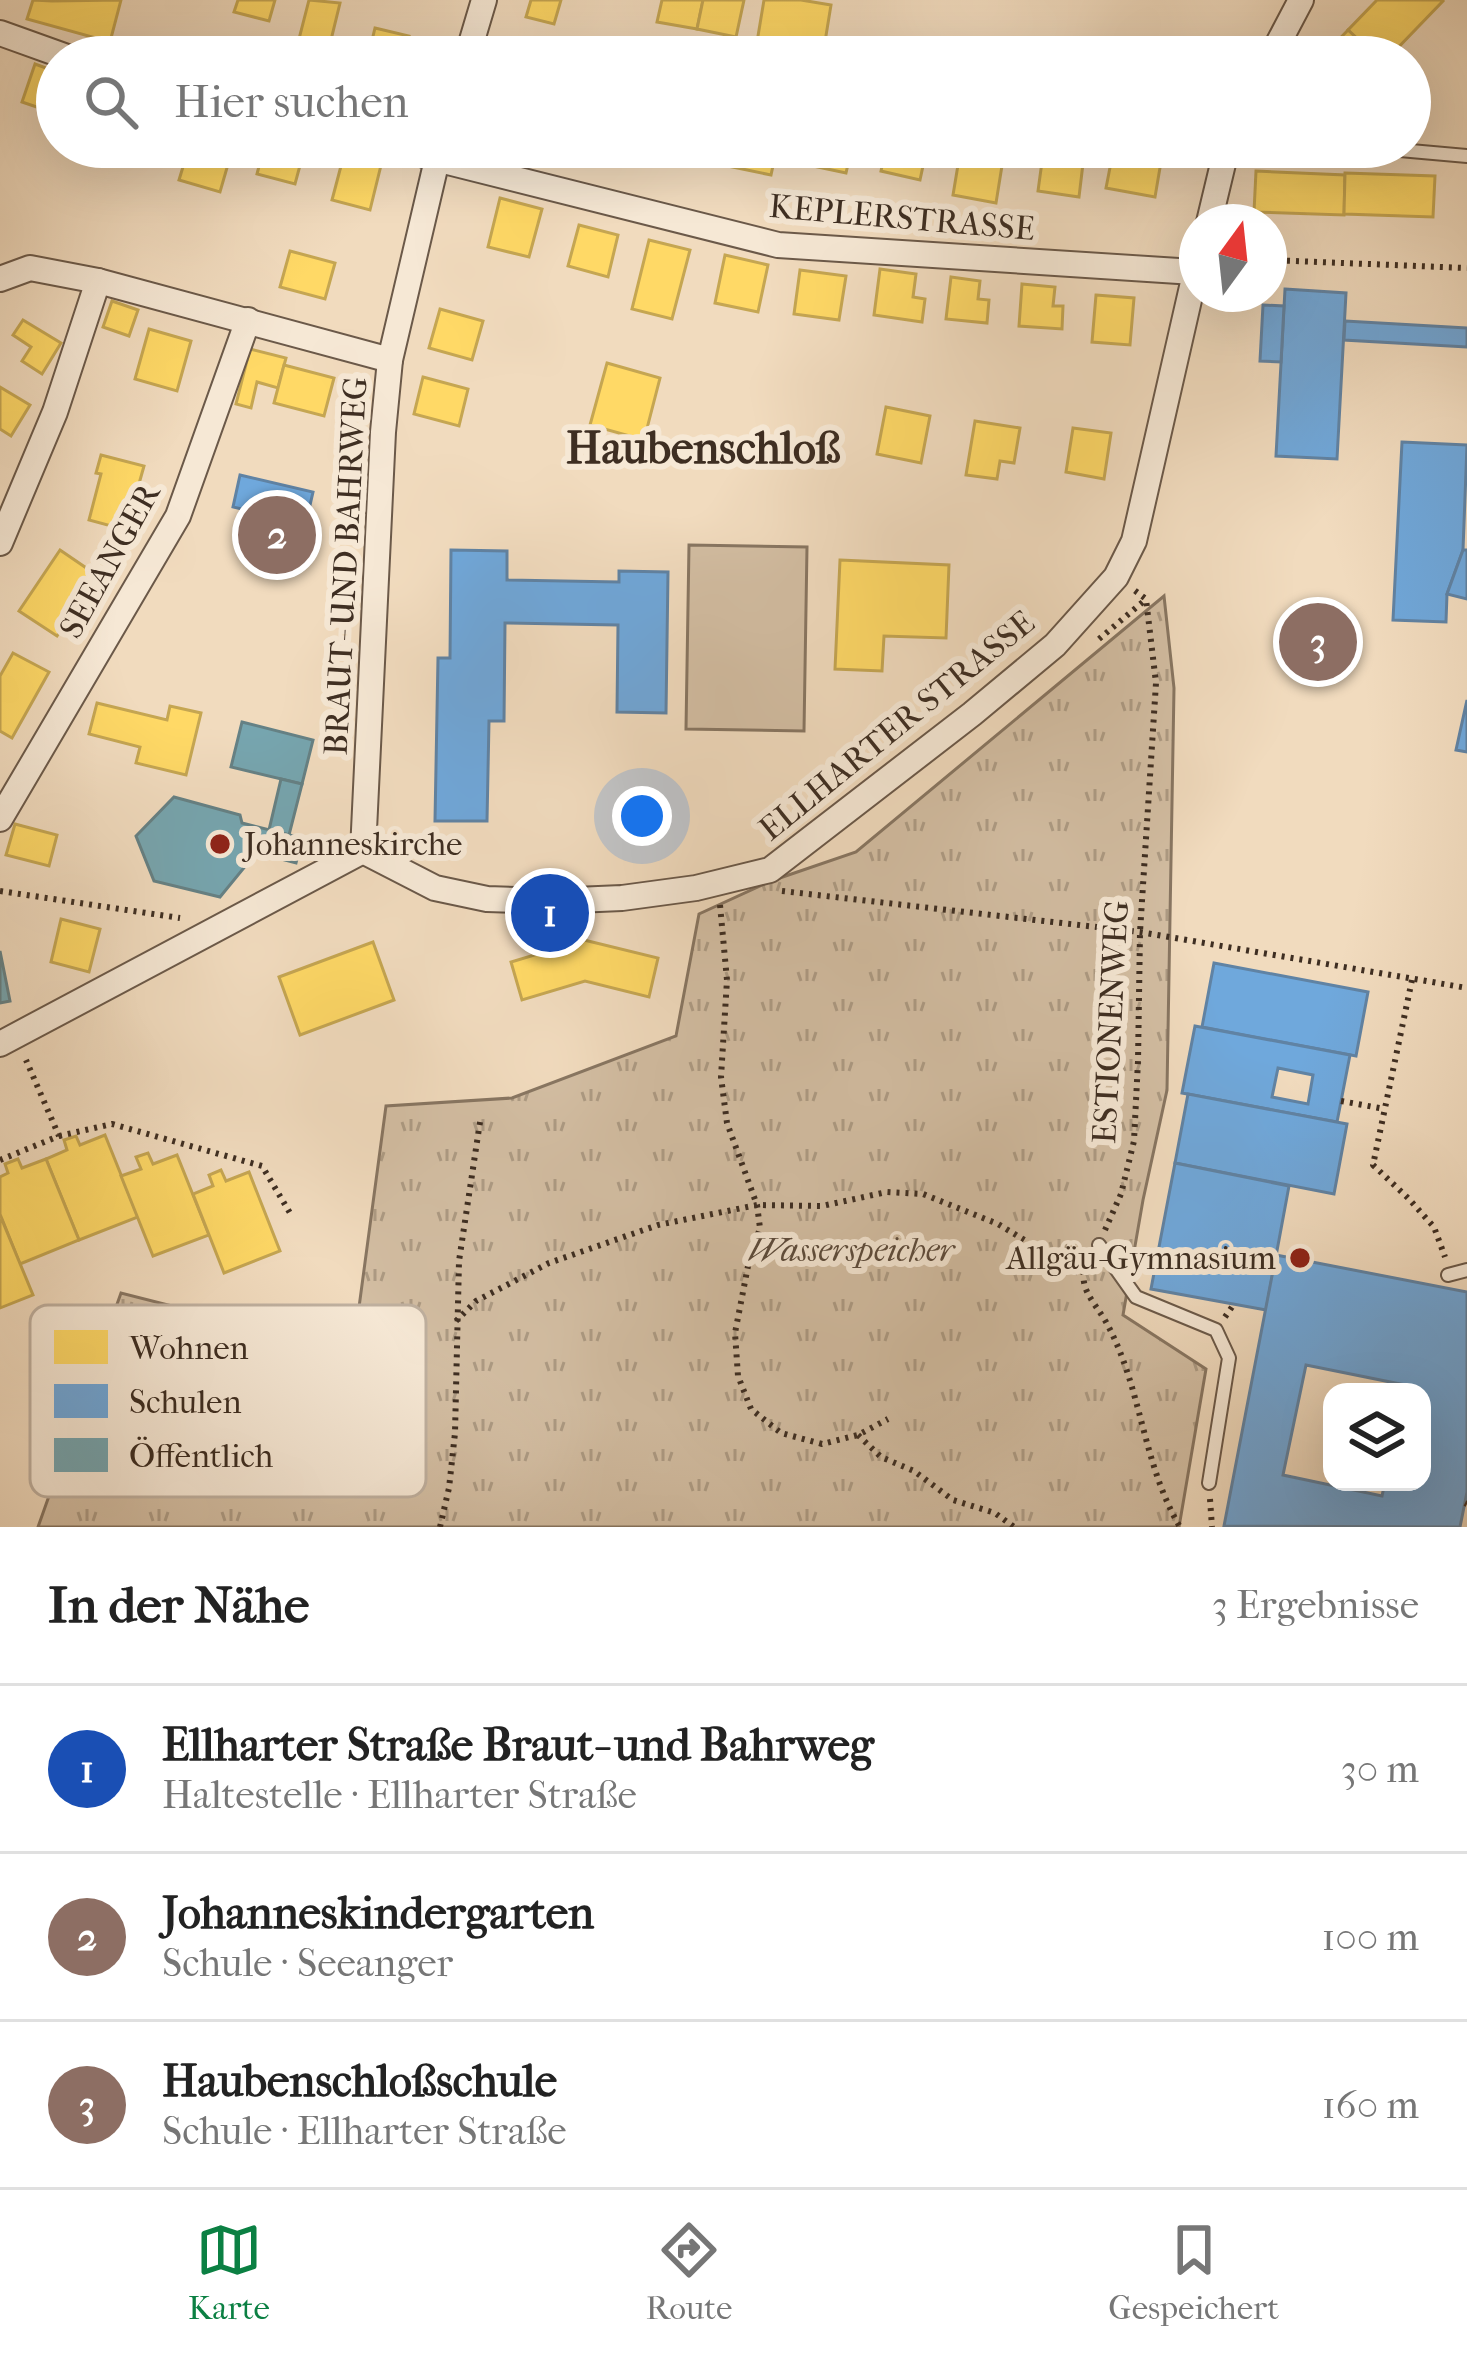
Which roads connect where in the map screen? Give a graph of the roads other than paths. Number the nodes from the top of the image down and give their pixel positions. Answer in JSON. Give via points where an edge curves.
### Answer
{"nodes":[{"id":1,"x":484,"y":0,"type":"edge"},
{"id":2,"x":1301,"y":0,"type":"edge"},
{"id":3,"x":0,"y":33,"type":"edge"},
{"id":4,"x":473,"y":36,"type":"edge"},
{"id":5,"x":1282,"y":36,"type":"edge"},
{"id":6,"x":36,"y":46,"type":"edge"},
{"id":7,"x":1431,"y":153,"type":"edge"},
{"id":8,"x":1467,"y":156,"type":"edge"},
{"id":9,"x":435,"y":168,"type":"edge"},
{"id":10,"x":493,"y":168,"type":"edge"},
{"id":11,"x":1222,"y":168,"type":"edge"},
{"id":12,"x":1213,"y":204,"type":"edge"},
{"id":13,"x":1179,"y":267,"type":"edge"},
{"id":14,"x":0,"y":280,"type":"edge"},
{"id":15,"x":98,"y":281,"type":"junction"},
{"id":16,"x":1186,"y":312,"type":"edge"},
{"id":17,"x":248,"y":320,"type":"junction"},
{"id":18,"x":390,"y":360,"type":"junction"},
{"id":19,"x":0,"y":543,"type":"edge"},
{"id":20,"x":0,"y":819,"type":"edge"},
{"id":21,"x":363,"y":850,"type":"junction"},
{"id":22,"x":7,"y":1040,"type":"edge"},
{"id":23,"x":1099,"y":1245,"type":"road end"},
{"id":24,"x":1467,"y":1270,"type":"edge"},
{"id":25,"x":1448,"y":1275,"type":"road end"},
{"id":26,"x":1209,"y":1484,"type":"dead end"}],
"edges":[{"from":1,"to":4,"type":"street"},
{"from":2,"to":5,"type":"street"},
{"from":3,"to":6,"type":"street"},
{"from":7,"to":8,"type":"lane"},
{"from":9,"to":18,"type":"street","name":"BRAUT- UND BAHRWEG"},
{"from":10,"to":13,"type":"street","name":"KEPLERSTRASSE","via":[[778,245]]},
{"from":11,"to":12,"type":"street"},
{"from":14,"to":15,"type":"street","via":[[30,268]]},
{"from":15,"to":17,"type":"street"},
{"from":15,"to":19,"type":"street"},
{"from":16,"to":21,"type":"street","name":"ELLHARTER STRASSE","via":[[1133,541],[1116,577],[1055,645],[770,870],[622,898],[487,899],[435,889]]},
{"from":17,"to":18,"type":"street"},
{"from":17,"to":20,"type":"street","name":"SEEANGER","via":[[178,516]]},
{"from":18,"to":21,"type":"street","name":"BRAUT- UND BAHRWEG"},
{"from":21,"to":22,"type":"street"},
{"from":23,"to":26,"type":"lane","via":[[1136,1297],[1216,1330],[1229,1358]]},
{"from":24,"to":25,"type":"lane"}]}
